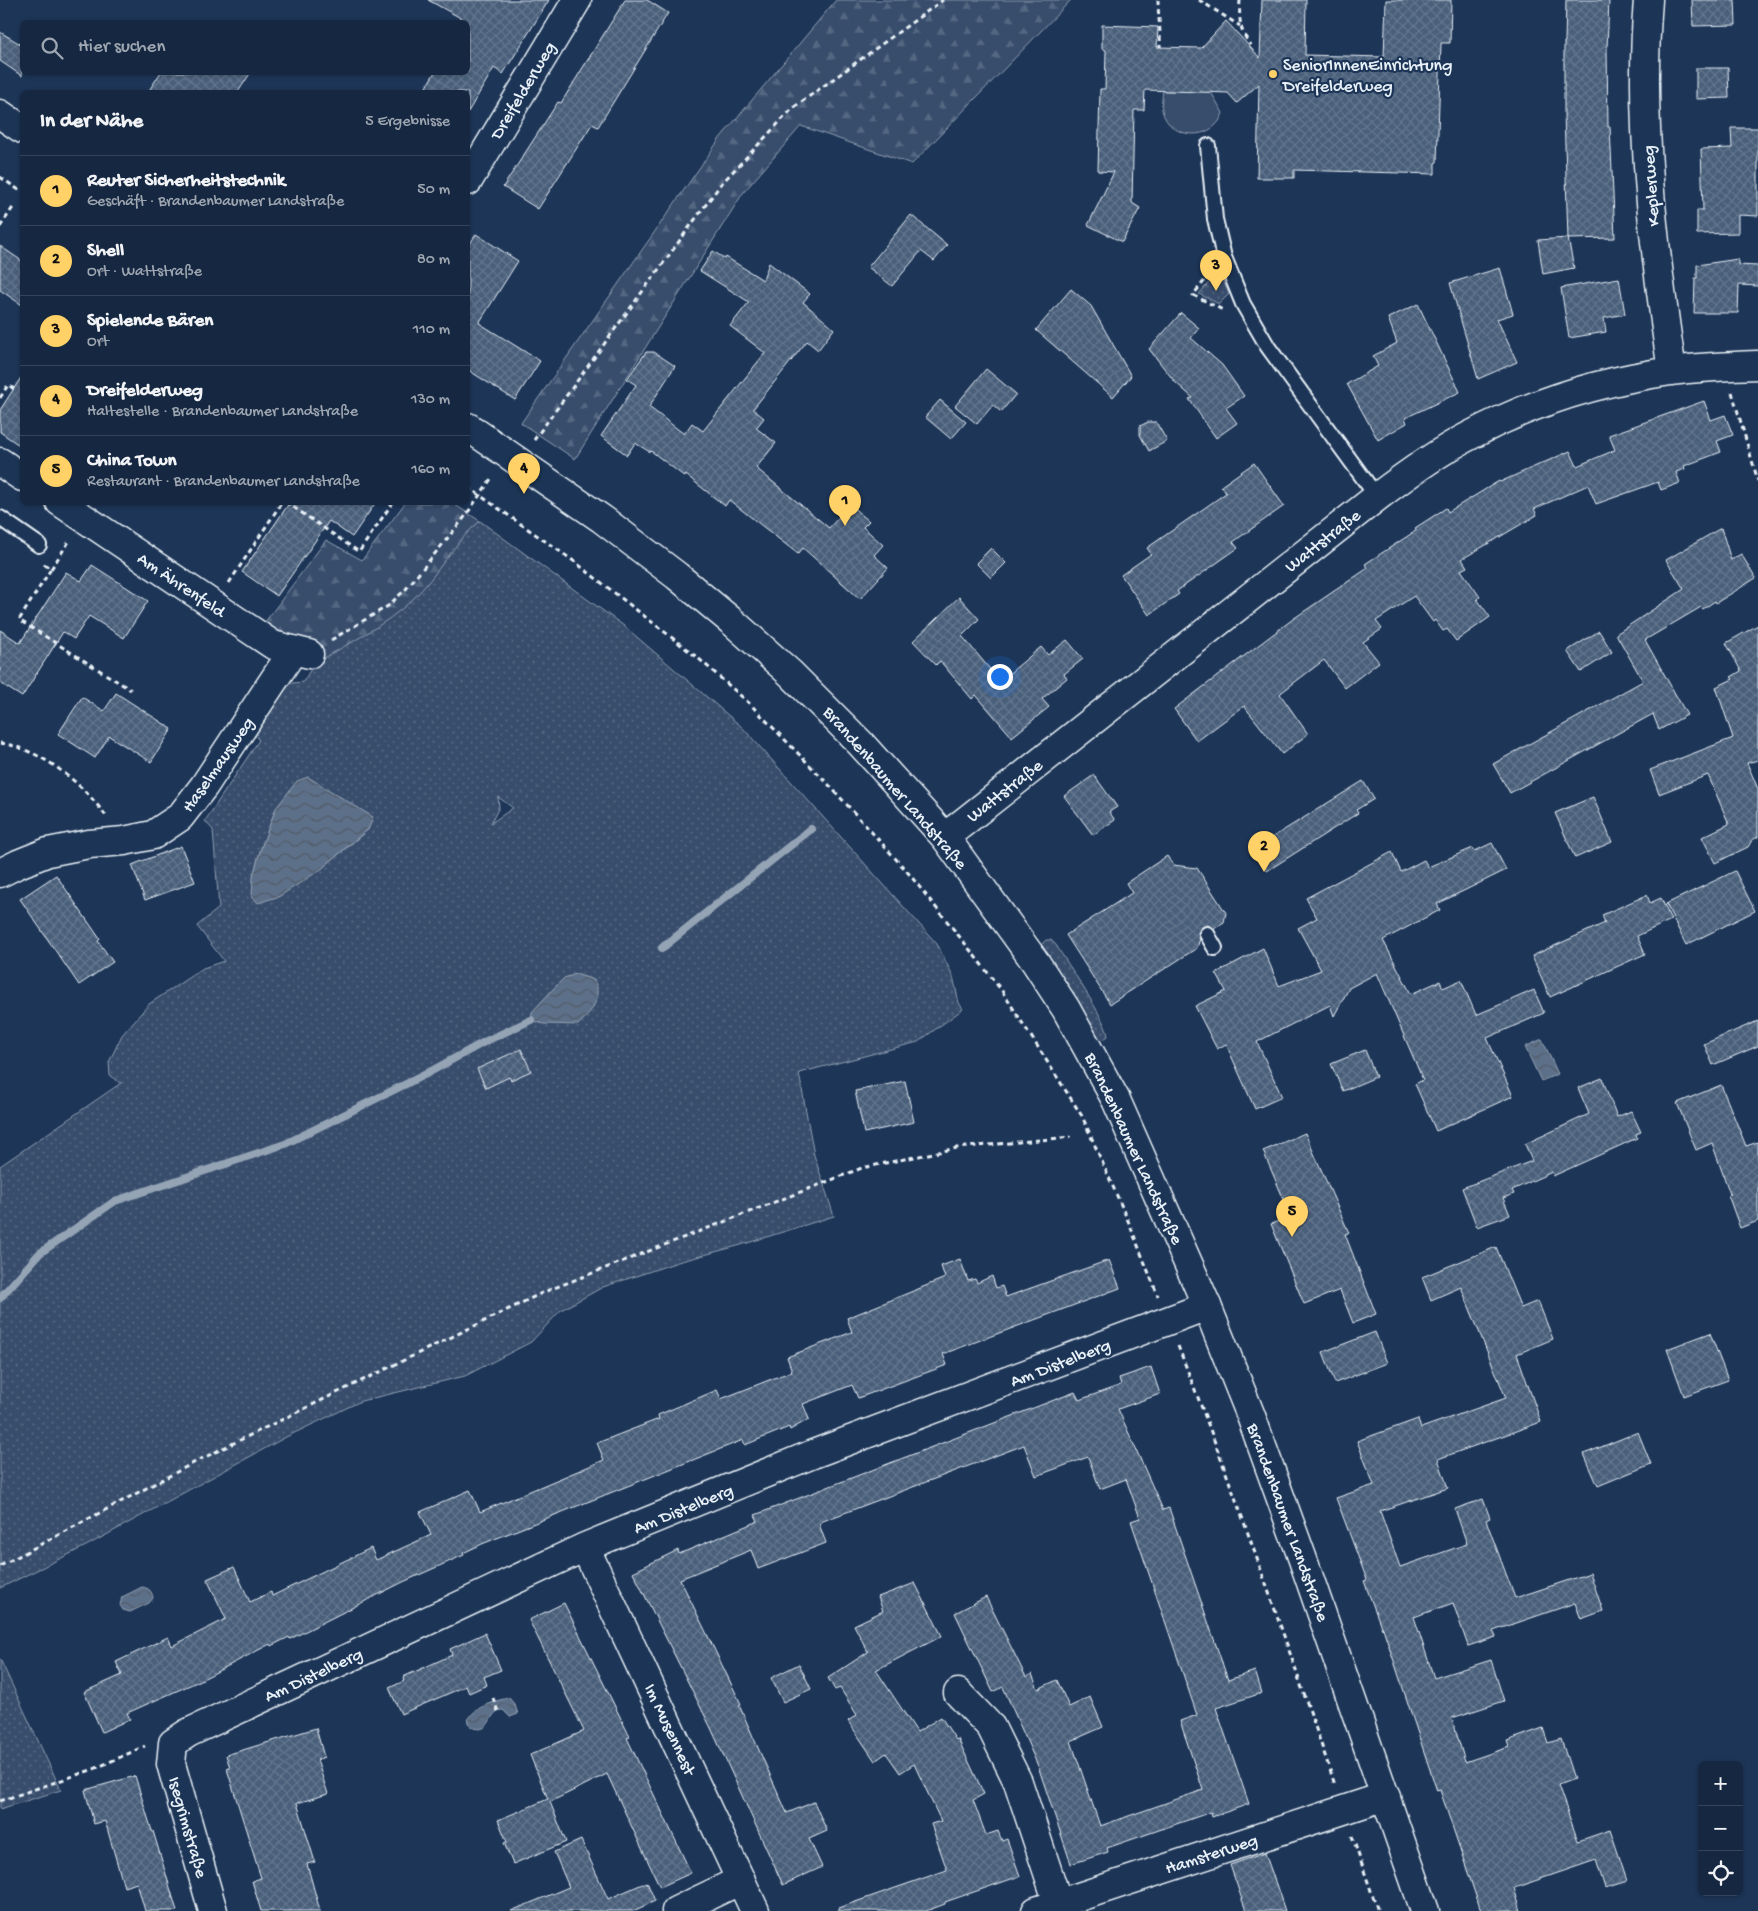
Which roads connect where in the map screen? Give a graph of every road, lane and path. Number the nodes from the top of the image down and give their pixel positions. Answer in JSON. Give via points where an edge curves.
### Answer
{"nodes":[{"id":1,"x":577,"y":0,"type":"edge"},
{"id":2,"x":943,"y":0,"type":"edge"},
{"id":3,"x":1158,"y":0,"type":"edge"},
{"id":4,"x":1200,"y":0,"type":"edge"},
{"id":5,"x":1240,"y":0,"type":"edge"},
{"id":6,"x":1648,"y":0,"type":"edge"},
{"id":7,"x":1240,"y":26,"type":"junction"},
{"id":8,"x":1251,"y":45,"type":"dead end"},
{"id":9,"x":1160,"y":47,"type":"dead end"},
{"id":10,"x":0,"y":114,"type":"edge"},
{"id":11,"x":20,"y":128,"type":"edge"},
{"id":12,"x":1208,"y":146,"type":"dead end"},
{"id":13,"x":0,"y":177,"type":"edge"},
{"id":14,"x":470,"y":178,"type":"edge"},
{"id":15,"x":20,"y":191,"type":"edge"},
{"id":16,"x":14,"y":206,"type":"dead end"},
{"id":17,"x":0,"y":228,"type":"edge"},
{"id":18,"x":1224,"y":257,"type":"junction"},
{"id":19,"x":1243,"y":304,"type":"junction"},
{"id":20,"x":1758,"y":365,"type":"edge"},
{"id":21,"x":1725,"y":366,"type":"junction"},
{"id":22,"x":1672,"y":371,"type":"junction"},
{"id":23,"x":14,"y":389,"type":"dead end"},
{"id":24,"x":0,"y":398,"type":"edge"},
{"id":25,"x":470,"y":428,"type":"edge"},
{"id":26,"x":535,"y":439,"type":"dead end"},
{"id":27,"x":0,"y":462,"type":"edge"},
{"id":28,"x":494,"y":473,"type":"dead end"},
{"id":29,"x":20,"y":476,"type":"edge"},
{"id":30,"x":1758,"y":481,"type":"edge"},
{"id":31,"x":470,"y":488,"type":"edge"},
{"id":32,"x":480,"y":495,"type":"junction"},
{"id":33,"x":1377,"y":497,"type":"junction"},
{"id":34,"x":64,"y":505,"type":"edge"},
{"id":35,"x":282,"y":505,"type":"edge"},
{"id":36,"x":288,"y":505,"type":"edge"},
{"id":37,"x":391,"y":505,"type":"edge"},
{"id":38,"x":0,"y":518,"type":"edge"},
{"id":39,"x":84,"y":518,"type":"junction"},
{"id":40,"x":39,"y":545,"type":"dead end"},
{"id":41,"x":253,"y":545,"type":"junction"},
{"id":42,"x":259,"y":548,"type":"dead end"},
{"id":43,"x":37,"y":559,"type":"dead end"},
{"id":44,"x":51,"y":569,"type":"junction"},
{"id":45,"x":234,"y":574,"type":"dead end"},
{"id":46,"x":302,"y":652,"type":"junction"},
{"id":47,"x":131,"y":690,"type":"dead end"},
{"id":48,"x":0,"y":743,"type":"edge"},
{"id":49,"x":945,"y":837,"type":"junction"},
{"id":50,"x":124,"y":841,"type":"junction"},
{"id":51,"x":0,"y":873,"type":"edge"},
{"id":52,"x":1207,"y":934,"type":"dead end"},
{"id":53,"x":1215,"y":948,"type":"dead end"},
{"id":54,"x":1071,"y":1137,"type":"dead end"},
{"id":55,"x":1207,"y":1306,"type":"junction"},
{"id":56,"x":1168,"y":1321,"type":"junction"},
{"id":57,"x":585,"y":1547,"type":"junction"},
{"id":58,"x":0,"y":1566,"type":"edge"},
{"id":59,"x":958,"y":1692,"type":"dead end"},
{"id":60,"x":493,"y":1698,"type":"dead end"},
{"id":61,"x":499,"y":1714,"type":"dead end"},
{"id":62,"x":160,"y":1744,"type":"junction"},
{"id":63,"x":1386,"y":1796,"type":"junction"},
{"id":64,"x":0,"y":1801,"type":"edge"},
{"id":65,"x":1343,"y":1810,"type":"junction"},
{"id":66,"x":741,"y":1880,"type":"junction"},
{"id":67,"x":1047,"y":1907,"type":"edge"},
{"id":68,"x":213,"y":1911,"type":"edge"},
{"id":69,"x":676,"y":1911,"type":"edge"},
{"id":70,"x":755,"y":1911,"type":"edge"},
{"id":71,"x":1378,"y":1911,"type":"edge"},
{"id":72,"x":1425,"y":1911,"type":"edge"}],
"edges":[{"from":1,"to":14,"type":"street","name":"Dreifelderweg"},
{"from":2,"to":26,"type":"path","via":[[793,108],[728,177]]},
{"from":3,"to":9,"type":"path"},
{"from":4,"to":7,"type":"path"},
{"from":5,"to":7,"type":"path"},
{"from":6,"to":22,"type":"street","name":"Keplerweg","via":[[1645,124],[1654,246]]},
{"from":7,"to":8,"type":"path"},
{"from":10,"to":11,"type":"street"},
{"from":12,"to":18,"type":"lane","via":[[1215,219]]},
{"from":13,"to":15,"type":"path"},
{"from":16,"to":17,"type":"path"},
{"from":18,"to":19,"type":"lane"},
{"from":18,"to":19,"type":"path","via":[[1193,294],[1224,311]]},
{"from":19,"to":33,"type":"lane","via":[[1268,347]]},
{"from":20,"to":21,"type":"street","name":"Wattstraße"},
{"from":21,"to":22,"type":"street","name":"Wattstraße"},
{"from":21,"to":30,"type":"path"},
{"from":22,"to":33,"type":"street","name":"Wattstraße","via":[[1616,381],[1522,412],[1468,436]]},
{"from":23,"to":24,"type":"path","via":[[8,385]]},
{"from":25,"to":49,"type":"street","name":"Brandenbaumer Landstraße","via":[[602,519],[735,624],[834,716]]},
{"from":27,"to":29,"type":"street"},
{"from":28,"to":32,"type":"path"},
{"from":31,"to":32,"type":"path"},
{"from":32,"to":46,"type":"path","via":[[406,589],[388,606]]},
{"from":32,"to":56,"type":"path","via":[[575,562],[698,658],[750,704],[905,869],[1002,991],[1082,1116]]},
{"from":33,"to":49,"type":"street","name":"Wattstraße"},
{"from":34,"to":39,"type":"street","name":"Am Ährenfeld"},
{"from":35,"to":41,"type":"path"},
{"from":36,"to":37,"type":"path","via":[[359,552]]},
{"from":38,"to":40,"type":"lane"},
{"from":39,"to":44,"type":"path"},
{"from":39,"to":46,"type":"street","name":"Am Ährenfeld","via":[[273,645]]},
{"from":41,"to":42,"type":"path"},
{"from":41,"to":45,"type":"path"},
{"from":43,"to":44,"type":"path"},
{"from":44,"to":47,"type":"path","via":[[19,620]]},
{"from":46,"to":50,"type":"street","name":"Haselmausweg","via":[[180,817],[153,836]]},
{"from":48,"to":50,"type":"path","via":[[14,745],[53,763],[98,805]]},
{"from":49,"to":55,"type":"street","name":"Brandenbaumer Landstraße","via":[[1036,963],[1105,1078]]},
{"from":50,"to":51,"type":"street","name":"Haselmausweg","via":[[48,852]]},
{"from":52,"to":53,"type":"lane"},
{"from":54,"to":58,"type":"path","via":[[957,1148],[862,1168],[544,1292],[201,1459]]},
{"from":55,"to":56,"type":"street","name":"Am Distelberg"},
{"from":55,"to":63,"type":"street","name":"Brandenbaumer Landstraße","via":[[1263,1449]]},
{"from":56,"to":57,"type":"street","name":"Am Distelberg","via":[[813,1454]]},
{"from":56,"to":65,"type":"path","via":[[1261,1568]]},
{"from":57,"to":62,"type":"street","name":"Am Distelberg"},
{"from":57,"to":66,"type":"street","name":"Im Musennest"},
{"from":59,"to":67,"type":"street","via":[[991,1727],[1018,1782]]},
{"from":60,"to":61,"type":"path"},
{"from":62,"to":64,"type":"path"},
{"from":62,"to":68,"type":"street","name":"Isegrimstraße","via":[[171,1764]]},
{"from":63,"to":65,"type":"street","name":"Hamsterweg"},
{"from":63,"to":72,"type":"street","name":"Brandenbaumer Landstraße"},
{"from":65,"to":67,"type":"street","name":"Hamsterweg"},
{"from":65,"to":71,"type":"path"},
{"from":66,"to":69,"type":"street"},
{"from":66,"to":70,"type":"street","name":"Im Musennest"}]}
